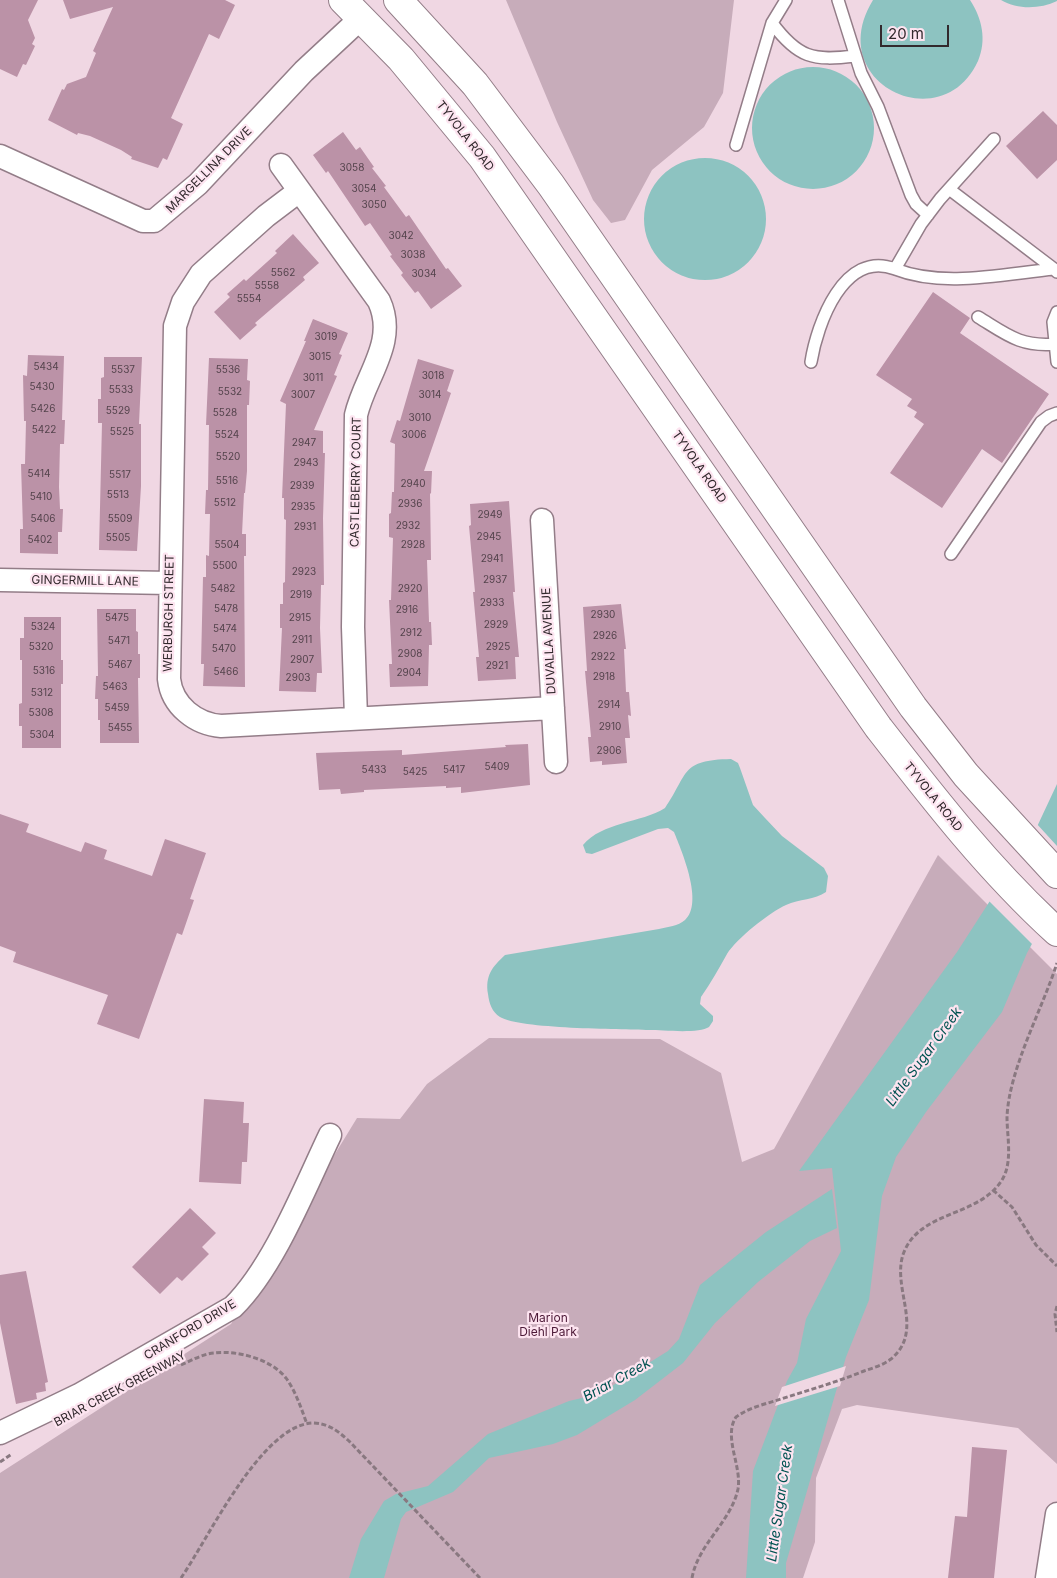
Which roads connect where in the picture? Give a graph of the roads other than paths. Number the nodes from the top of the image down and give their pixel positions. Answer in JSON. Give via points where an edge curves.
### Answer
{"nodes":[{"id":1,"x":398,"y":0,"type":"edge"},
{"id":2,"x":786,"y":0,"type":"edge"},
{"id":3,"x":838,"y":0,"type":"edge"},
{"id":4,"x":352,"y":9,"type":"edge"},
{"id":5,"x":772,"y":23,"type":"junction"},
{"id":6,"x":855,"y":56,"type":"junction"},
{"id":7,"x":994,"y":139,"type":"dead end"},
{"id":8,"x":736,"y":145,"type":"dead end"},
{"id":9,"x":0,"y":156,"type":"edge"},
{"id":10,"x":280,"y":165,"type":"dead end"},
{"id":11,"x":948,"y":188,"type":"junction"},
{"id":12,"x":299,"y":191,"type":"junction"},
{"id":13,"x":928,"y":215,"type":"junction"},
{"id":14,"x":895,"y":269,"type":"junction"},
{"id":15,"x":1055,"y":271,"type":"edge"},
{"id":16,"x":1057,"y":312,"type":"edge"},
{"id":17,"x":978,"y":317,"type":"dead end"},
{"id":18,"x":1055,"y":344,"type":"junction"},
{"id":19,"x":811,"y":362,"type":"dead end"},
{"id":20,"x":1057,"y":362,"type":"edge"},
{"id":21,"x":1057,"y":413,"type":"edge"},
{"id":22,"x":542,"y":520,"type":"dead end"},
{"id":23,"x":951,"y":554,"type":"dead end"},
{"id":24,"x":0,"y":580,"type":"edge"},
{"id":25,"x":170,"y":583,"type":"junction"},
{"id":26,"x":553,"y":708,"type":"junction"},
{"id":27,"x":356,"y":718,"type":"junction"},
{"id":28,"x":556,"y":762,"type":"dead end"},
{"id":29,"x":1057,"y":874,"type":"edge"},
{"id":30,"x":1057,"y":932,"type":"edge"},
{"id":31,"x":330,"y":1135,"type":"dead end"},
{"id":32,"x":0,"y":1433,"type":"edge"},
{"id":33,"x":1057,"y":1514,"type":"edge"},
{"id":34,"x":1047,"y":1578,"type":"edge"}],
"edges":[{"from":1,"to":29,"type":"main road","via":[[475,84],[546,177],[870,648],[934,735],[984,796]]},
{"from":2,"to":5,"type":"lane"},
{"from":3,"to":6,"type":"lane"},
{"from":4,"to":9,"type":"street","name":"MARGELLINA DRIVE","via":[[304,71],[198,184],[154,221],[143,221]]},
{"from":4,"to":30,"type":"main road","name":"TYVOLA ROAD","via":[[430,92],[482,157],[878,727],[994,870]]},
{"from":5,"to":6,"type":"lane","via":[[788,44],[803,53],[822,58]]},
{"from":5,"to":8,"type":"lane"},
{"from":6,"to":13,"type":"lane","via":[[911,195]]},
{"from":7,"to":11,"type":"lane"},
{"from":10,"to":12,"type":"street","name":"CASTLEBERRY COURT"},
{"from":11,"to":13,"type":"lane"},
{"from":11,"to":15,"type":"lane"},
{"from":12,"to":25,"type":"street","name":"WERBURGH STREET","via":[[204,272],[188,292],[178,315],[173,357]]},
{"from":12,"to":27,"type":"street","name":"CASTLEBERRY COURT","via":[[379,301],[385,319],[383,346],[356,415],[353,627]]},
{"from":13,"to":14,"type":"lane"},
{"from":14,"to":15,"type":"lane","via":[[923,278],[944,279]]},
{"from":14,"to":19,"type":"lane","via":[[882,265],[865,268],[841,288],[822,318]]},
{"from":16,"to":18,"type":"lane","via":[[1053,322]]},
{"from":17,"to":18,"type":"lane","via":[[1020,342],[1040,346]]},
{"from":18,"to":20,"type":"lane"},
{"from":21,"to":23,"type":"lane","via":[[1041,422]]},
{"from":22,"to":26,"type":"street","name":"DUVALLA AVENUE"},
{"from":24,"to":25,"type":"street","name":"GINGERMILL LANE"},
{"from":25,"to":27,"type":"street","name":"WERBURGH STREET","via":[[169,681],[177,702],[195,718],[222,726]]},
{"from":26,"to":27,"type":"street","name":"WERBURGH STREET"},
{"from":26,"to":28,"type":"street","name":"DUVALLA AVENUE"},
{"from":31,"to":32,"type":"street","name":"CRANFORD DRIVE","via":[[283,1233],[246,1294],[233,1307],[79,1394]]},
{"from":33,"to":34,"type":"street"}]}
